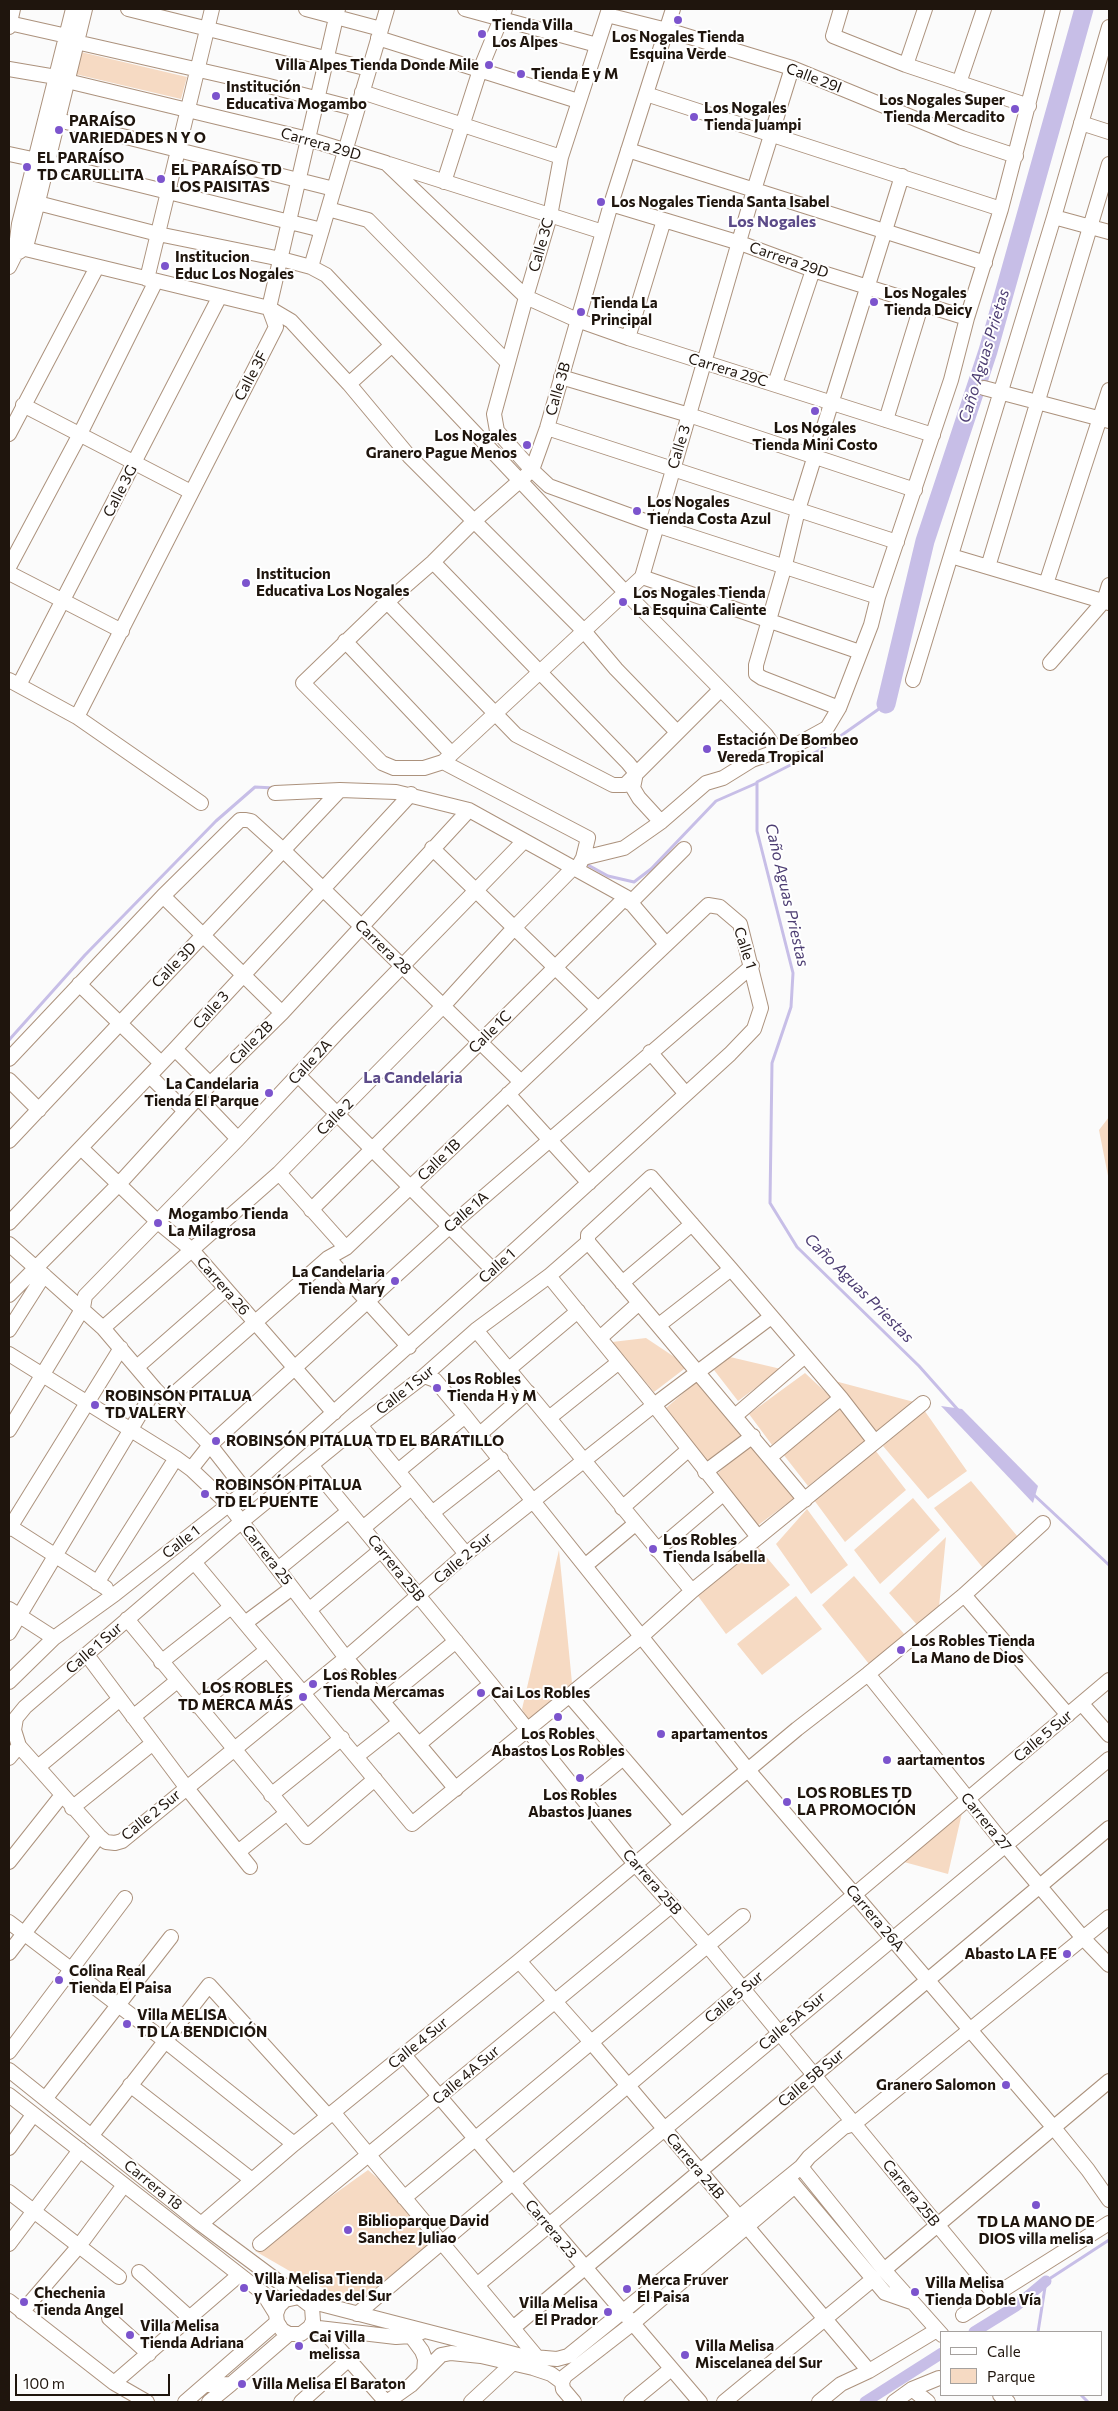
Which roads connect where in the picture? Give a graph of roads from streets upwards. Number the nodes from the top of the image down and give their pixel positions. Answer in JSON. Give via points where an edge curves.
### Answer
{"nodes":[{"id":1,"x":13,"y":9,"type":"edge"},
{"id":2,"x":73,"y":9,"type":"edge"},
{"id":3,"x":85,"y":9,"type":"edge"},
{"id":4,"x":128,"y":9,"type":"edge"},
{"id":5,"x":212,"y":9,"type":"edge"},
{"id":6,"x":306,"y":9,"type":"edge"},
{"id":7,"x":387,"y":9,"type":"edge"},
{"id":8,"x":465,"y":9,"type":"edge"},
{"id":9,"x":673,"y":9,"type":"edge"},
{"id":10,"x":841,"y":9,"type":"edge"},
{"id":11,"x":925,"y":9,"type":"edge"},
{"id":12,"x":984,"y":9,"type":"edge"},
{"id":13,"x":1053,"y":9,"type":"edge"},
{"id":14,"x":337,"y":12,"type":"edge"},
{"id":15,"x":608,"y":12,"type":"edge"},
{"id":16,"x":503,"y":14,"type":"edge"},
{"id":17,"x":9,"y":24,"type":"edge"},
{"id":18,"x":1109,"y":27,"type":"edge"},
{"id":19,"x":207,"y":29,"type":"junction"},
{"id":20,"x":666,"y":30,"type":"junction"},
{"id":21,"x":379,"y":34,"type":"junction"},
{"id":22,"x":72,"y":39,"type":"junction"},
{"id":23,"x":598,"y":45,"type":"junction"},
{"id":24,"x":327,"y":57,"type":"junction"},
{"id":25,"x":906,"y":65,"type":"junction"},
{"id":26,"x":369,"y":68,"type":"junction"},
{"id":27,"x":792,"y":68,"type":"junction"},
{"id":28,"x":9,"y":69,"type":"edge"},
{"id":29,"x":197,"y":70,"type":"junction"},
{"id":30,"x":480,"y":70,"type":"junction"},
{"id":31,"x":61,"y":79,"type":"junction"},
{"id":32,"x":959,"y":83,"type":"junction"},
{"id":33,"x":362,"y":92,"type":"junction"},
{"id":34,"x":646,"y":94,"type":"junction"},
{"id":35,"x":317,"y":98,"type":"junction"},
{"id":36,"x":578,"y":101,"type":"junction"},
{"id":37,"x":1029,"y":106,"type":"junction"},
{"id":38,"x":357,"y":109,"type":"junction"},
{"id":39,"x":187,"y":110,"type":"junction"},
{"id":40,"x":58,"y":120,"type":"junction"},
{"id":41,"x":1081,"y":123,"type":"junction"},
{"id":42,"x":463,"y":124,"type":"junction"},
{"id":43,"x":1109,"y":132,"type":"edge"},
{"id":44,"x":772,"y":133,"type":"junction"},
{"id":45,"x":308,"y":139,"type":"junction"},
{"id":46,"x":178,"y":150,"type":"junction"},
{"id":47,"x":345,"y":150,"type":"junction"},
{"id":48,"x":628,"y":150,"type":"junction"},
{"id":49,"x":9,"y":154,"type":"edge"},
{"id":50,"x":1016,"y":156,"type":"junction"},
{"id":51,"x":561,"y":158,"type":"junction"},
{"id":52,"x":42,"y":161,"type":"junction"},
{"id":53,"x":386,"y":163,"type":"junction"},
{"id":54,"x":1109,"y":164,"type":"edge"},
{"id":55,"x":902,"y":176,"type":"junction"},
{"id":56,"x":299,"y":180,"type":"junction"},
{"id":57,"x":444,"y":182,"type":"junction"},
{"id":58,"x":334,"y":190,"type":"junction"},
{"id":59,"x":754,"y":190,"type":"junction"},
{"id":60,"x":168,"y":192,"type":"junction"},
{"id":61,"x":32,"y":201,"type":"junction"},
{"id":62,"x":611,"y":204,"type":"junction"},
{"id":63,"x":328,"y":209,"type":"junction"},
{"id":64,"x":1001,"y":209,"type":"junction"},
{"id":65,"x":550,"y":216,"type":"junction"},
{"id":66,"x":1054,"y":216,"type":"junction"},
{"id":67,"x":664,"y":220,"type":"junction"},
{"id":68,"x":289,"y":222,"type":"junction"},
{"id":69,"x":1091,"y":228,"type":"junction"},
{"id":70,"x":322,"y":230,"type":"junction"},
{"id":71,"x":884,"y":230,"type":"junction"},
{"id":72,"x":603,"y":232,"type":"junction"},
{"id":73,"x":1109,"y":232,"type":"edge"},
{"id":74,"x":158,"y":234,"type":"junction"},
{"id":75,"x":740,"y":244,"type":"junction"},
{"id":76,"x":14,"y":252,"type":"edge"},
{"id":77,"x":281,"y":259,"type":"junction"},
{"id":78,"x":985,"y":264,"type":"junction"},
{"id":79,"x":96,"y":267,"type":"junction"},
{"id":80,"x":311,"y":267,"type":"junction"},
{"id":81,"x":813,"y":270,"type":"junction"},
{"id":82,"x":151,"y":280,"type":"junction"},
{"id":83,"x":866,"y":285,"type":"junction"},
{"id":84,"x":220,"y":296,"type":"junction"},
{"id":85,"x":526,"y":297,"type":"junction"},
{"id":86,"x":922,"y":303,"type":"junction"},
{"id":87,"x":270,"y":308,"type":"junction"},
{"id":88,"x":967,"y":318,"type":"junction"},
{"id":89,"x":577,"y":320,"type":"junction"},
{"id":90,"x":628,"y":338,"type":"junction"},
{"id":91,"x":392,"y":345,"type":"junction"},
{"id":92,"x":507,"y":362,"type":"junction"},
{"id":93,"x":703,"y":362,"type":"junction"},
{"id":94,"x":560,"y":377,"type":"junction"},
{"id":95,"x":349,"y":384,"type":"junction"},
{"id":96,"x":775,"y":384,"type":"junction"},
{"id":97,"x":984,"y":388,"type":"dead end"},
{"id":98,"x":1109,"y":390,"type":"edge"},
{"id":99,"x":999,"y":393,"type":"junction"},
{"id":100,"x":830,"y":402,"type":"junction"},
{"id":101,"x":1039,"y":403,"type":"junction"},
{"id":102,"x":23,"y":405,"type":"junction"},
{"id":103,"x":688,"y":415,"type":"junction"},
{"id":104,"x":886,"y":420,"type":"junction"},
{"id":105,"x":1104,"y":420,"type":"edge"},
{"id":106,"x":547,"y":428,"type":"junction"},
{"id":107,"x":9,"y":434,"type":"edge"},
{"id":108,"x":80,"y":434,"type":"junction"},
{"id":109,"x":933,"y":435,"type":"junction"},
{"id":110,"x":814,"y":456,"type":"junction"},
{"id":111,"x":134,"y":463,"type":"junction"},
{"id":112,"x":673,"y":468,"type":"junction"},
{"id":113,"x":532,"y":470,"type":"junction"},
{"id":114,"x":520,"y":480,"type":"junction"},
{"id":115,"x":915,"y":490,"type":"junction"},
{"id":116,"x":191,"y":492,"type":"junction"},
{"id":117,"x":798,"y":510,"type":"junction"},
{"id":118,"x":473,"y":522,"type":"junction"},
{"id":119,"x":656,"y":524,"type":"junction"},
{"id":120,"x":897,"y":542,"type":"junction"},
{"id":121,"x":951,"y":556,"type":"junction"},
{"id":122,"x":433,"y":562,"type":"junction"},
{"id":123,"x":784,"y":565,"type":"junction"},
{"id":124,"x":9,"y":567,"type":"edge"},
{"id":125,"x":988,"y":567,"type":"junction"},
{"id":126,"x":9,"y":573,"type":"edge"},
{"id":127,"x":642,"y":577,"type":"junction"},
{"id":128,"x":1046,"y":584,"type":"junction"},
{"id":129,"x":1109,"y":585,"type":"edge"},
{"id":130,"x":625,"y":592,"type":"junction"},
{"id":131,"x":878,"y":597,"type":"junction"},
{"id":132,"x":64,"y":600,"type":"junction"},
{"id":133,"x":387,"y":602,"type":"junction"},
{"id":134,"x":1107,"y":602,"type":"edge"},
{"id":135,"x":769,"y":622,"type":"junction"},
{"id":136,"x":583,"y":630,"type":"junction"},
{"id":137,"x":122,"y":631,"type":"junction"},
{"id":138,"x":345,"y":641,"type":"junction"},
{"id":139,"x":860,"y":652,"type":"junction"},
{"id":140,"x":1050,"y":663,"type":"dead end"},
{"id":141,"x":539,"y":673,"type":"junction"},
{"id":142,"x":913,"y":680,"type":"dead end"},
{"id":143,"x":14,"y":683,"type":"edge"},
{"id":144,"x":720,"y":690,"type":"junction"},
{"id":145,"x":838,"y":708,"type":"junction"},
{"id":146,"x":495,"y":714,"type":"junction"},
{"id":147,"x":77,"y":717,"type":"junction"},
{"id":148,"x":677,"y":732,"type":"junction"},
{"id":149,"x":778,"y":752,"type":"junction"},
{"id":150,"x":447,"y":757,"type":"junction"},
{"id":151,"x":636,"y":773,"type":"junction"},
{"id":152,"x":340,"y":790,"type":"junction"},
{"id":153,"x":274,"y":793,"type":"dead end"},
{"id":154,"x":411,"y":794,"type":"junction"},
{"id":155,"x":201,"y":804,"type":"dead end"},
{"id":156,"x":469,"y":810,"type":"junction"},
{"id":157,"x":661,"y":822,"type":"junction"},
{"id":158,"x":524,"y":841,"type":"junction"},
{"id":159,"x":432,"y":848,"type":"junction"},
{"id":160,"x":684,"y":849,"type":"dead end"},
{"id":161,"x":283,"y":850,"type":"junction"},
{"id":162,"x":583,"y":858,"type":"junction"},
{"id":163,"x":573,"y":868,"type":"junction"},
{"id":164,"x":322,"y":889,"type":"junction"},
{"id":165,"x":476,"y":890,"type":"junction"},
{"id":166,"x":163,"y":896,"type":"junction"},
{"id":167,"x":628,"y":900,"type":"junction"},
{"id":168,"x":703,"y":909,"type":"joint"},
{"id":169,"x":363,"y":927,"type":"junction"},
{"id":170,"x":514,"y":928,"type":"junction"},
{"id":171,"x":203,"y":935,"type":"junction"},
{"id":172,"x":666,"y":944,"type":"junction"},
{"id":173,"x":403,"y":966,"type":"junction"},
{"id":174,"x":752,"y":966,"type":"junction"},
{"id":175,"x":555,"y":968,"type":"junction"},
{"id":176,"x":243,"y":974,"type":"junction"},
{"id":177,"x":79,"y":984,"type":"junction"},
{"id":178,"x":444,"y":1005,"type":"junction"},
{"id":179,"x":598,"y":1009,"type":"junction"},
{"id":180,"x":282,"y":1013,"type":"junction"},
{"id":181,"x":119,"y":1022,"type":"junction"},
{"id":182,"x":480,"y":1042,"type":"junction"},
{"id":183,"x":175,"y":1049,"type":"junction"},
{"id":184,"x":650,"y":1052,"type":"junction"},
{"id":185,"x":9,"y":1059,"type":"edge"},
{"id":186,"x":161,"y":1064,"type":"junction"},
{"id":187,"x":298,"y":1075,"type":"junction"},
{"id":188,"x":150,"y":1076,"type":"junction"},
{"id":189,"x":9,"y":1080,"type":"edge"},
{"id":190,"x":521,"y":1082,"type":"junction"},
{"id":191,"x":210,"y":1084,"type":"junction"},
{"id":192,"x":508,"y":1094,"type":"junction"},
{"id":193,"x":686,"y":1094,"type":"junction"},
{"id":194,"x":198,"y":1097,"type":"junction"},
{"id":195,"x":39,"y":1110,"type":"junction"},
{"id":196,"x":185,"y":1111,"type":"junction"},
{"id":197,"x":338,"y":1114,"type":"junction"},
{"id":198,"x":238,"y":1139,"type":"junction"},
{"id":199,"x":550,"y":1139,"type":"junction"},
{"id":200,"x":9,"y":1142,"type":"edge"},
{"id":201,"x":81,"y":1148,"type":"junction"},
{"id":202,"x":372,"y":1149,"type":"junction"},
{"id":203,"x":279,"y":1173,"type":"junction"},
{"id":204,"x":589,"y":1183,"type":"junction"},
{"id":205,"x":119,"y":1184,"type":"junction"},
{"id":206,"x":411,"y":1187,"type":"junction"},
{"id":207,"x":311,"y":1210,"type":"junction"},
{"id":208,"x":158,"y":1222,"type":"junction"},
{"id":209,"x":9,"y":1224,"type":"edge"},
{"id":210,"x":692,"y":1224,"type":"junction"},
{"id":211,"x":450,"y":1226,"type":"junction"},
{"id":212,"x":588,"y":1242,"type":"junction"},
{"id":213,"x":9,"y":1244,"type":"edge"},
{"id":214,"x":346,"y":1248,"type":"junction"},
{"id":215,"x":192,"y":1250,"type":"junction"},
{"id":216,"x":328,"y":1258,"type":"junction"},
{"id":217,"x":731,"y":1269,"type":"junction"},
{"id":218,"x":493,"y":1270,"type":"junction"},
{"id":219,"x":40,"y":1272,"type":"junction"},
{"id":220,"x":549,"y":1276,"type":"junction"},
{"id":221,"x":622,"y":1283,"type":"junction"},
{"id":222,"x":226,"y":1289,"type":"junction"},
{"id":223,"x":9,"y":1295,"type":"edge"},
{"id":224,"x":368,"y":1301,"type":"junction"},
{"id":225,"x":639,"y":1303,"type":"junction"},
{"id":226,"x":83,"y":1308,"type":"junction"},
{"id":227,"x":578,"y":1310,"type":"junction"},
{"id":228,"x":771,"y":1317,"type":"junction"},
{"id":229,"x":256,"y":1324,"type":"junction"},
{"id":230,"x":659,"y":1325,"type":"junction"},
{"id":231,"x":103,"y":1328,"type":"junction"},
{"id":232,"x":9,"y":1330,"type":"edge"},
{"id":233,"x":476,"y":1330,"type":"junction"},
{"id":234,"x":600,"y":1338,"type":"junction"},
{"id":235,"x":409,"y":1346,"type":"junction"},
{"id":236,"x":120,"y":1348,"type":"junction"},
{"id":237,"x":9,"y":1354,"type":"edge"},
{"id":238,"x":805,"y":1356,"type":"junction"},
{"id":239,"x":619,"y":1362,"type":"junction"},
{"id":240,"x":137,"y":1367,"type":"junction"},
{"id":241,"x":294,"y":1367,"type":"junction"},
{"id":242,"x":509,"y":1369,"type":"junction"},
{"id":243,"x":699,"y":1373,"type":"junction"},
{"id":244,"x":43,"y":1375,"type":"junction"},
{"id":245,"x":424,"y":1376,"type":"junction"},
{"id":246,"x":155,"y":1389,"type":"junction"},
{"id":247,"x":528,"y":1392,"type":"junction"},
{"id":248,"x":841,"y":1398,"type":"junction"},
{"id":249,"x":167,"y":1400,"type":"junction"},
{"id":250,"x":86,"y":1402,"type":"junction"},
{"id":251,"x":924,"y":1403,"type":"dead end"},
{"id":252,"x":654,"y":1405,"type":"junction"},
{"id":253,"x":334,"y":1413,"type":"junction"},
{"id":254,"x":465,"y":1416,"type":"junction"},
{"id":255,"x":735,"y":1416,"type":"junction"},
{"id":256,"x":549,"y":1418,"type":"junction"},
{"id":257,"x":360,"y":1425,"type":"junction"},
{"id":258,"x":9,"y":1430,"type":"edge"},
{"id":259,"x":131,"y":1431,"type":"junction"},
{"id":260,"x":480,"y":1434,"type":"junction"},
{"id":261,"x":753,"y":1436,"type":"junction"},
{"id":262,"x":875,"y":1442,"type":"junction"},
{"id":263,"x":210,"y":1445,"type":"junction"},
{"id":264,"x":688,"y":1450,"type":"junction"},
{"id":265,"x":770,"y":1457,"type":"junction"},
{"id":266,"x":176,"y":1458,"type":"junction"},
{"id":267,"x":501,"y":1460,"type":"junction"},
{"id":268,"x":583,"y":1462,"type":"junction"},
{"id":269,"x":311,"y":1465,"type":"junction"},
{"id":270,"x":192,"y":1468,"type":"junction"},
{"id":271,"x":398,"y":1471,"type":"junction"},
{"id":272,"x":706,"y":1472,"type":"junction"},
{"id":273,"x":412,"y":1488,"type":"junction"},
{"id":274,"x":246,"y":1491,"type":"junction"},
{"id":275,"x":723,"y":1494,"type":"junction"},
{"id":276,"x":535,"y":1500,"type":"junction"},
{"id":277,"x":805,"y":1500,"type":"junction"},
{"id":278,"x":622,"y":1508,"type":"junction"},
{"id":279,"x":349,"y":1511,"type":"junction"},
{"id":280,"x":235,"y":1513,"type":"junction"},
{"id":281,"x":432,"y":1513,"type":"junction"},
{"id":282,"x":1043,"y":1523,"type":"dead end"},
{"id":283,"x":635,"y":1524,"type":"junction"},
{"id":284,"x":9,"y":1528,"type":"edge"},
{"id":285,"x":363,"y":1528,"type":"junction"},
{"id":286,"x":758,"y":1537,"type":"junction"},
{"id":287,"x":381,"y":1550,"type":"junction"},
{"id":288,"x":657,"y":1550,"type":"junction"},
{"id":289,"x":466,"y":1554,"type":"junction"},
{"id":290,"x":56,"y":1557,"type":"junction"},
{"id":291,"x":194,"y":1562,"type":"junction"},
{"id":292,"x":586,"y":1565,"type":"junction"},
{"id":293,"x":278,"y":1569,"type":"junction"},
{"id":294,"x":97,"y":1583,"type":"junction"},
{"id":295,"x":292,"y":1588,"type":"junction"},
{"id":296,"x":692,"y":1591,"type":"junction"},
{"id":297,"x":115,"y":1594,"type":"junction"},
{"id":298,"x":964,"y":1595,"type":"junction"},
{"id":299,"x":419,"y":1596,"type":"junction"},
{"id":300,"x":231,"y":1607,"type":"junction"},
{"id":301,"x":309,"y":1610,"type":"junction"},
{"id":302,"x":14,"y":1612,"type":"edge"},
{"id":303,"x":126,"y":1619,"type":"junction"},
{"id":304,"x":245,"y":1623,"type":"junction"},
{"id":305,"x":9,"y":1633,"type":"edge"},
{"id":306,"x":642,"y":1636,"type":"junction"},
{"id":307,"x":54,"y":1638,"type":"junction"},
{"id":308,"x":456,"y":1641,"type":"junction"},
{"id":309,"x":267,"y":1650,"type":"junction"},
{"id":310,"x":87,"y":1655,"type":"junction"},
{"id":311,"x":346,"y":1658,"type":"junction"},
{"id":312,"x":161,"y":1662,"type":"junction"},
{"id":313,"x":868,"y":1674,"type":"junction"},
{"id":314,"x":1109,"y":1680,"type":"edge"},
{"id":315,"x":177,"y":1681,"type":"junction"},
{"id":316,"x":9,"y":1682,"type":"edge"},
{"id":317,"x":491,"y":1684,"type":"junction"},
{"id":318,"x":304,"y":1692,"type":"junction"},
{"id":319,"x":570,"y":1696,"type":"junction"},
{"id":320,"x":120,"y":1699,"type":"junction"},
{"id":321,"x":383,"y":1702,"type":"junction"},
{"id":322,"x":1082,"y":1704,"type":"junction"},
{"id":323,"x":197,"y":1706,"type":"junction"},
{"id":324,"x":1068,"y":1715,"type":"junction"},
{"id":325,"x":133,"y":1717,"type":"junction"},
{"id":326,"x":400,"y":1722,"type":"junction"},
{"id":327,"x":527,"y":1730,"type":"junction"},
{"id":328,"x":1109,"y":1735,"type":"edge"},
{"id":329,"x":342,"y":1738,"type":"junction"},
{"id":330,"x":153,"y":1743,"type":"junction"},
{"id":331,"x":419,"y":1744,"type":"junction"},
{"id":332,"x":19,"y":1746,"type":"junction"},
{"id":333,"x":233,"y":1749,"type":"junction"},
{"id":334,"x":357,"y":1756,"type":"junction"},
{"id":335,"x":9,"y":1758,"type":"edge"},
{"id":336,"x":622,"y":1758,"type":"junction"},
{"id":337,"x":1109,"y":1758,"type":"edge"},
{"id":338,"x":38,"y":1768,"type":"junction"},
{"id":339,"x":748,"y":1770,"type":"junction"},
{"id":340,"x":375,"y":1779,"type":"junction"},
{"id":341,"x":186,"y":1787,"type":"junction"},
{"id":342,"x":456,"y":1789,"type":"junction"},
{"id":343,"x":579,"y":1794,"type":"junction"},
{"id":344,"x":62,"y":1795,"type":"junction"},
{"id":345,"x":271,"y":1795,"type":"junction"},
{"id":346,"x":968,"y":1800,"type":"junction"},
{"id":347,"x":72,"y":1808,"type":"junction"},
{"id":348,"x":287,"y":1813,"type":"junction"},
{"id":349,"x":681,"y":1826,"type":"junction"},
{"id":350,"x":1109,"y":1828,"type":"edge"},
{"id":351,"x":98,"y":1836,"type":"junction"},
{"id":352,"x":1005,"y":1845,"type":"junction"},
{"id":353,"x":238,"y":1852,"type":"junction"},
{"id":354,"x":9,"y":1862,"type":"edge"},
{"id":355,"x":635,"y":1864,"type":"junction"},
{"id":356,"x":250,"y":1867,"type":"dead end"},
{"id":357,"x":1040,"y":1886,"type":"junction"},
{"id":358,"x":856,"y":1894,"type":"junction"},
{"id":359,"x":125,"y":1898,"type":"dead end"},
{"id":360,"x":672,"y":1905,"type":"junction"},
{"id":361,"x":743,"y":1916,"type":"dead end"},
{"id":362,"x":1109,"y":1917,"type":"edge"},
{"id":363,"x":9,"y":1922,"type":"edge"},
{"id":364,"x":24,"y":1933,"type":"junction"},
{"id":365,"x":171,"y":1937,"type":"dead end"},
{"id":366,"x":892,"y":1938,"type":"junction"},
{"id":367,"x":1083,"y":1938,"type":"junction"},
{"id":368,"x":707,"y":1945,"type":"junction"},
{"id":369,"x":9,"y":1953,"type":"edge"},
{"id":370,"x":519,"y":1961,"type":"junction"},
{"id":371,"x":1109,"y":1965,"type":"edge"},
{"id":372,"x":71,"y":1970,"type":"junction"},
{"id":373,"x":927,"y":1981,"type":"junction"},
{"id":374,"x":743,"y":1989,"type":"junction"},
{"id":375,"x":556,"y":2001,"type":"junction"},
{"id":376,"x":120,"y":2006,"type":"junction"},
{"id":377,"x":970,"y":2031,"type":"junction"},
{"id":378,"x":779,"y":2032,"type":"junction"},
{"id":379,"x":164,"y":2040,"type":"junction"},
{"id":380,"x":591,"y":2042,"type":"junction"},
{"id":381,"x":9,"y":2052,"type":"edge"},
{"id":382,"x":404,"y":2055,"type":"junction"},
{"id":383,"x":9,"y":2070,"type":"edge"},
{"id":384,"x":814,"y":2075,"type":"junction"},
{"id":385,"x":1109,"y":2081,"type":"edge"},
{"id":386,"x":130,"y":2085,"type":"junction"},
{"id":387,"x":628,"y":2086,"type":"junction"},
{"id":388,"x":31,"y":2087,"type":"junction"},
{"id":389,"x":440,"y":2097,"type":"junction"},
{"id":390,"x":13,"y":2099,"type":"edge"},
{"id":391,"x":45,"y":2099,"type":"junction"},
{"id":392,"x":331,"y":2114,"type":"junction"},
{"id":393,"x":33,"y":2115,"type":"junction"},
{"id":394,"x":854,"y":2124,"type":"junction"},
{"id":395,"x":1054,"y":2128,"type":"junction"},
{"id":396,"x":664,"y":2129,"type":"junction"},
{"id":397,"x":92,"y":2135,"type":"junction"},
{"id":398,"x":475,"y":2139,"type":"junction"},
{"id":399,"x":294,"y":2144,"type":"junction"},
{"id":400,"x":9,"y":2148,"type":"edge"},
{"id":401,"x":80,"y":2150,"type":"junction"},
{"id":402,"x":369,"y":2155,"type":"junction"},
{"id":403,"x":801,"y":2167,"type":"junction"},
{"id":404,"x":700,"y":2171,"type":"junction"},
{"id":405,"x":252,"y":2180,"type":"junction"},
{"id":406,"x":791,"y":2182,"type":"junction"},
{"id":407,"x":513,"y":2183,"type":"junction"},
{"id":408,"x":124,"y":2185,"type":"junction"},
{"id":409,"x":9,"y":2192,"type":"edge"},
{"id":410,"x":404,"y":2198,"type":"junction"},
{"id":411,"x":1109,"y":2200,"type":"edge"},
{"id":412,"x":35,"y":2212,"type":"junction"},
{"id":413,"x":743,"y":2223,"type":"junction"},
{"id":414,"x":1109,"y":2223,"type":"edge"},
{"id":415,"x":200,"y":2224,"type":"junction"},
{"id":416,"x":938,"y":2225,"type":"junction"},
{"id":417,"x":549,"y":2226,"type":"junction"},
{"id":418,"x":442,"y":2243,"type":"junction"},
{"id":419,"x":9,"y":2244,"type":"edge"},
{"id":420,"x":260,"y":2244,"type":"dead end"},
{"id":421,"x":79,"y":2246,"type":"junction"},
{"id":422,"x":584,"y":2268,"type":"junction"},
{"id":423,"x":884,"y":2270,"type":"junction"},
{"id":424,"x":139,"y":2272,"type":"dead end"},
{"id":425,"x":239,"y":2275,"type":"junction"},
{"id":426,"x":119,"y":2278,"type":"dead end"},
{"id":427,"x":872,"y":2280,"type":"junction"},
{"id":428,"x":477,"y":2285,"type":"junction"},
{"id":429,"x":996,"y":2296,"type":"junction"},
{"id":430,"x":302,"y":2299,"type":"junction"},
{"id":431,"x":9,"y":2301,"type":"edge"},
{"id":432,"x":911,"y":2302,"type":"junction"},
{"id":433,"x":22,"y":2312,"type":"junction"},
{"id":434,"x":622,"y":2312,"type":"junction"},
{"id":435,"x":357,"y":2314,"type":"junction"},
{"id":436,"x":964,"y":2315,"type":"dead end"},
{"id":437,"x":109,"y":2318,"type":"dead end"},
{"id":438,"x":190,"y":2318,"type":"junction"},
{"id":439,"x":276,"y":2318,"type":"junction"},
{"id":440,"x":825,"y":2318,"type":"junction"},
{"id":441,"x":632,"y":2324,"type":"junction"},
{"id":442,"x":316,"y":2328,"type":"junction"},
{"id":443,"x":513,"y":2328,"type":"junction"},
{"id":444,"x":940,"y":2333,"type":"edge"},
{"id":445,"x":289,"y":2334,"type":"junction"},
{"id":446,"x":417,"y":2334,"type":"junction"},
{"id":447,"x":149,"y":2354,"type":"junction"},
{"id":448,"x":537,"y":2357,"type":"junction"},
{"id":449,"x":350,"y":2358,"type":"junction"},
{"id":450,"x":513,"y":2363,"type":"junction"},
{"id":451,"x":671,"y":2370,"type":"junction"},
{"id":452,"x":869,"y":2371,"type":"junction"},
{"id":453,"x":424,"y":2372,"type":"junction"},
{"id":454,"x":938,"y":2378,"type":"dead end"},
{"id":455,"x":562,"y":2382,"type":"junction"},
{"id":456,"x":114,"y":2383,"type":"junction"},
{"id":457,"x":232,"y":2384,"type":"junction"},
{"id":458,"x":205,"y":2385,"type":"junction"},
{"id":459,"x":912,"y":2389,"type":"junction"},
{"id":460,"x":569,"y":2401,"type":"edge"},
{"id":461,"x":147,"y":2402,"type":"edge"},
{"id":462,"x":185,"y":2402,"type":"edge"},
{"id":463,"x":209,"y":2402,"type":"edge"},
{"id":464,"x":301,"y":2402,"type":"edge"},
{"id":465,"x":387,"y":2402,"type":"edge"},
{"id":466,"x":471,"y":2402,"type":"edge"},
{"id":467,"x":631,"y":2402,"type":"edge"},
{"id":468,"x":700,"y":2402,"type":"edge"},
{"id":469,"x":724,"y":2402,"type":"edge"},
{"id":470,"x":819,"y":2402,"type":"edge"},
{"id":471,"x":894,"y":2402,"type":"edge"},
{"id":472,"x":928,"y":2402,"type":"edge"}],
"edges":[{"from":1,"to":17,"type":"street"},
{"from":2,"to":22,"type":"street"},
{"from":3,"to":22,"type":"street"},
{"from":4,"to":19,"type":"street"},
{"from":5,"to":19,"type":"street"},
{"from":6,"to":14,"type":"street"},
{"from":7,"to":21,"type":"street"},
{"from":8,"to":16,"type":"street"},
{"from":9,"to":20,"type":"street","name":"Calle 3B"},
{"from":10,"to":25,"type":"street","via":[[833,36]]},
{"from":11,"to":25,"type":"street"},
{"from":12,"to":32,"type":"street"},
{"from":13,"to":37,"type":"street"},
{"from":14,"to":21,"type":"street"},
{"from":14,"to":24,"type":"street","name":"Calle 3F"},
{"from":15,"to":20,"type":"street","name":"Calle 29I"},
{"from":15,"to":23,"type":"street","name":"Calle 3C"},
{"from":16,"to":23,"type":"street"},
{"from":16,"to":30,"type":"street"},
{"from":17,"to":22,"type":"street"},
{"from":18,"to":41,"type":"street"},
{"from":19,"to":24,"type":"street"},
{"from":19,"to":29,"type":"street"},
{"from":20,"to":27,"type":"street","name":"Calle 29I"},
{"from":20,"to":34,"type":"street","name":"Calle 3B"},
{"from":21,"to":26,"type":"street"},
{"from":21,"to":30,"type":"street"},
{"from":22,"to":29,"type":"street"},
{"from":22,"to":31,"type":"street"},
{"from":23,"to":36,"type":"street","name":"Calle 3C"},
{"from":24,"to":26,"type":"street"},
{"from":24,"to":35,"type":"street","name":"Calle 3F"},
{"from":25,"to":32,"type":"street"},
{"from":26,"to":33,"type":"street"},
{"from":27,"to":44,"type":"street","name":"Calle 3"},
{"from":27,"to":50,"type":"street","name":"Calle 29I","via":[[952,135]]},
{"from":28,"to":31,"type":"street","name":"Carrera 29D"},
{"from":29,"to":35,"type":"street"},
{"from":29,"to":39,"type":"street"},
{"from":30,"to":36,"type":"street"},
{"from":30,"to":42,"type":"street"},
{"from":31,"to":39,"type":"street","name":"Carrera 29D"},
{"from":31,"to":40,"type":"street"},
{"from":31,"to":52,"type":"street"},
{"from":32,"to":37,"type":"street"},
{"from":33,"to":38,"type":"street"},
{"from":33,"to":42,"type":"street"},
{"from":34,"to":44,"type":"street"},
{"from":34,"to":48,"type":"street","name":"Calle 3B"},
{"from":35,"to":38,"type":"street"},
{"from":35,"to":45,"type":"street","name":"Calle 3F"},
{"from":36,"to":51,"type":"street","name":"Calle 3C"},
{"from":37,"to":50,"type":"street"},
{"from":38,"to":47,"type":"street"},
{"from":39,"to":45,"type":"street","name":"Carrera 29D"},
{"from":39,"to":46,"type":"street"},
{"from":40,"to":46,"type":"street"},
{"from":40,"to":52,"type":"street"},
{"from":41,"to":43,"type":"street"},
{"from":41,"to":66,"type":"street"},
{"from":42,"to":51,"type":"street"},
{"from":42,"to":57,"type":"street"},
{"from":44,"to":55,"type":"street"},
{"from":44,"to":59,"type":"street","name":"Calle 3"},
{"from":45,"to":47,"type":"street","name":"Carrera 29D"},
{"from":45,"to":56,"type":"street","name":"Calle 3F"},
{"from":46,"to":56,"type":"street"},
{"from":46,"to":60,"type":"street"},
{"from":47,"to":53,"type":"street","name":"Carrera 29D"},
{"from":47,"to":58,"type":"street"},
{"from":48,"to":59,"type":"street"},
{"from":48,"to":62,"type":"street","name":"Calle 3B"},
{"from":49,"to":52,"type":"street"},
{"from":50,"to":64,"type":"street"},
{"from":51,"to":65,"type":"street","name":"Calle 3C"},
{"from":52,"to":60,"type":"street"},
{"from":52,"to":61,"type":"street"},
{"from":53,"to":57,"type":"street"},
{"from":53,"to":85,"type":"street","name":"Carrera 29D"},
{"from":54,"to":69,"type":"street"},
{"from":55,"to":64,"type":"street"},
{"from":55,"to":71,"type":"street"},
{"from":56,"to":58,"type":"street"},
{"from":56,"to":68,"type":"street","name":"Calle 3F"},
{"from":57,"to":65,"type":"street"},
{"from":58,"to":63,"type":"street"},
{"from":59,"to":71,"type":"street"},
{"from":59,"to":75,"type":"street","name":"Calle 3"},
{"from":60,"to":68,"type":"street"},
{"from":60,"to":74,"type":"street"},
{"from":61,"to":74,"type":"street"},
{"from":61,"to":76,"type":"street"},
{"from":62,"to":67,"type":"street","name":"Carrera 29D"},
{"from":62,"to":72,"type":"street","name":"Calle 3B"},
{"from":63,"to":70,"type":"street"},
{"from":63,"to":92,"type":"street","via":[[368,220]]},
{"from":64,"to":78,"type":"street"},
{"from":65,"to":72,"type":"street"},
{"from":65,"to":85,"type":"street","name":"Calle 3C"},
{"from":66,"to":69,"type":"street"},
{"from":66,"to":99,"type":"street"},
{"from":67,"to":75,"type":"street","name":"Carrera 29D"},
{"from":67,"to":90,"type":"street"},
{"from":68,"to":70,"type":"street"},
{"from":68,"to":77,"type":"street","name":"Calle 3F"},
{"from":69,"to":73,"type":"street"},
{"from":69,"to":101,"type":"street"},
{"from":70,"to":80,"type":"street"},
{"from":71,"to":78,"type":"street"},
{"from":71,"to":83,"type":"street"},
{"from":72,"to":89,"type":"street","name":"Calle 3B"},
{"from":74,"to":77,"type":"street"},
{"from":74,"to":82,"type":"street"},
{"from":75,"to":81,"type":"street","name":"Carrera 29D"},
{"from":75,"to":93,"type":"street","name":"Calle 3"},
{"from":76,"to":79,"type":"street"},
{"from":77,"to":80,"type":"street"},
{"from":77,"to":87,"type":"street","name":"Calle 3F"},
{"from":78,"to":88,"type":"street"},
{"from":79,"to":82,"type":"street"},
{"from":79,"to":102,"type":"street"},
{"from":80,"to":91,"type":"street","via":[[326,275]]},
{"from":81,"to":83,"type":"street","name":"Carrera 29D"},
{"from":81,"to":96,"type":"street"},
{"from":82,"to":84,"type":"street"},
{"from":82,"to":108,"type":"street"},
{"from":83,"to":86,"type":"street","name":"Carrera 29D"},
{"from":83,"to":100,"type":"street"},
{"from":84,"to":87,"type":"street"},
{"from":84,"to":111,"type":"street","name":"Calle 3G"},
{"from":85,"to":89,"type":"street","name":"Carrera 29C"},
{"from":85,"to":92,"type":"street","name":"Calle 3C"},
{"from":86,"to":88,"type":"street","name":"Carrera 29D"},
{"from":86,"to":104,"type":"street"},
{"from":87,"to":95,"type":"street","via":[[291,321]]},
{"from":87,"to":116,"type":"street","name":"Calle 3F","via":[[276,326]]},
{"from":88,"to":109,"type":"street"},
{"from":89,"to":90,"type":"street","name":"Carrera 29C"},
{"from":89,"to":94,"type":"street","name":"Calle 3B"},
{"from":90,"to":93,"type":"street","name":"Carrera 29C"},
{"from":91,"to":95,"type":"street"},
{"from":91,"to":114,"type":"street"},
{"from":92,"to":113,"type":"street","name":"Calle 3C","via":[[494,422],[497,431]]},
{"from":93,"to":96,"type":"street","name":"Carrera 29C"},
{"from":93,"to":103,"type":"street","name":"Calle 3"},
{"from":94,"to":103,"type":"street"},
{"from":94,"to":106,"type":"street","name":"Calle 3B"},
{"from":95,"to":118,"type":"street","via":[[409,456]]},
{"from":96,"to":100,"type":"street","name":"Carrera 29C"},
{"from":97,"to":99,"type":"street"},
{"from":98,"to":105,"type":"street"},
{"from":99,"to":101,"type":"street"},
{"from":99,"to":121,"type":"street"},
{"from":100,"to":104,"type":"street","name":"Carrera 29C"},
{"from":100,"to":110,"type":"street"},
{"from":101,"to":105,"type":"street"},
{"from":101,"to":125,"type":"street"},
{"from":102,"to":107,"type":"street"},
{"from":102,"to":108,"type":"street"},
{"from":103,"to":110,"type":"street"},
{"from":103,"to":112,"type":"street","name":"Calle 3"},
{"from":104,"to":109,"type":"street","name":"Carrera 29C"},
{"from":105,"to":128,"type":"street"},
{"from":106,"to":112,"type":"street"},
{"from":106,"to":113,"type":"street","name":"Calle 3B"},
{"from":108,"to":111,"type":"street"},
{"from":108,"to":124,"type":"street"},
{"from":109,"to":115,"type":"street"},
{"from":110,"to":115,"type":"street"},
{"from":110,"to":117,"type":"street"},
{"from":111,"to":116,"type":"street"},
{"from":111,"to":132,"type":"street","name":"Calle 3G"},
{"from":112,"to":117,"type":"street"},
{"from":112,"to":119,"type":"street","name":"Calle 3"},
{"from":113,"to":114,"type":"street"},
{"from":113,"to":119,"type":"street","via":[[549,486]]},
{"from":114,"to":118,"type":"street"},
{"from":114,"to":130,"type":"street"},
{"from":115,"to":120,"type":"street"},
{"from":116,"to":137,"type":"street","name":"Calle 3F"},
{"from":117,"to":120,"type":"street"},
{"from":117,"to":123,"type":"street"},
{"from":118,"to":122,"type":"street"},
{"from":118,"to":136,"type":"street"},
{"from":119,"to":123,"type":"street"},
{"from":119,"to":127,"type":"street","name":"Calle 3"},
{"from":120,"to":131,"type":"street"},
{"from":121,"to":125,"type":"street"},
{"from":121,"to":142,"type":"street"},
{"from":122,"to":133,"type":"street"},
{"from":122,"to":141,"type":"street"},
{"from":123,"to":131,"type":"street"},
{"from":123,"to":135,"type":"street"},
{"from":125,"to":128,"type":"street"},
{"from":126,"to":132,"type":"street"},
{"from":127,"to":130,"type":"street"},
{"from":127,"to":135,"type":"street"},
{"from":128,"to":134,"type":"street"},
{"from":129,"to":134,"type":"street"},
{"from":130,"to":136,"type":"street"},
{"from":130,"to":144,"type":"street"},
{"from":131,"to":139,"type":"street"},
{"from":132,"to":137,"type":"street"},
{"from":132,"to":143,"type":"street","name":"Calle 3G"},
{"from":133,"to":138,"type":"street"},
{"from":133,"to":146,"type":"street"},
{"from":134,"to":140,"type":"street"},
{"from":135,"to":139,"type":"street"},
{"from":135,"to":145,"type":"street","via":[[756,674]]},
{"from":136,"to":141,"type":"street"},
{"from":136,"to":148,"type":"street"},
{"from":137,"to":147,"type":"street","name":"Calle 3F"},
{"from":138,"to":150,"type":"street"},
{"from":138,"to":150,"type":"street","via":[[303,683],[382,763],[394,768],[424,768]]},
{"from":139,"to":145,"type":"street"},
{"from":141,"to":146,"type":"street"},
{"from":141,"to":151,"type":"street"},
{"from":143,"to":147,"type":"street"},
{"from":144,"to":148,"type":"street"},
{"from":144,"to":149,"type":"street","via":[[766,735]]},
{"from":145,"to":149,"type":"street","via":[[826,728]]},
{"from":146,"to":150,"type":"street"},
{"from":146,"to":151,"type":"street","via":[[516,735],[613,785],[625,785]]},
{"from":147,"to":155,"type":"street"},
{"from":148,"to":151,"type":"street"},
{"from":149,"to":157,"type":"street","via":[[752,760],[723,778],[706,783]]},
{"from":150,"to":162,"type":"street","via":[[588,838]]},
{"from":151,"to":157,"type":"street","via":[[633,788]]},
{"from":152,"to":153,"type":"street"},
{"from":152,"to":154,"type":"street"},
{"from":152,"to":161,"type":"street","name":"Calle 3D"},
{"from":154,"to":156,"type":"street"},
{"from":154,"to":164,"type":"street","name":"Calle 3"},
{"from":156,"to":158,"type":"street"},
{"from":156,"to":159,"type":"street","name":"Calle 2B"},
{"from":157,"to":162,"type":"street","via":[[624,848]]},
{"from":158,"to":163,"type":"street"},
{"from":158,"to":165,"type":"street","name":"Calle 2A"},
{"from":159,"to":165,"type":"street"},
{"from":159,"to":169,"type":"street","name":"Calle 2B"},
{"from":160,"to":167,"type":"street","name":"Calle 1C"},
{"from":161,"to":164,"type":"street","name":"Carrera 28"},
{"from":161,"to":166,"type":"street","name":"Carrera 28","via":[[251,821],[240,820]]},
{"from":161,"to":171,"type":"street","name":"Calle 3D"},
{"from":162,"to":163,"type":"street","name":"Calle 2","via":[[578,867]]},
{"from":163,"to":167,"type":"street"},
{"from":163,"to":170,"type":"street","name":"Calle 2"},
{"from":164,"to":169,"type":"street","name":"Carrera 28"},
{"from":164,"to":176,"type":"street","name":"Calle 3"},
{"from":165,"to":170,"type":"street"},
{"from":165,"to":173,"type":"street","name":"Calle 2A"},
{"from":166,"to":171,"type":"street"},
{"from":166,"to":177,"type":"street"},
{"from":167,"to":172,"type":"street"},
{"from":167,"to":175,"type":"street","name":"Calle 1C"},
{"from":168,"to":172,"type":"street","name":"Calle 1B"},
{"from":168,"to":174,"type":"street","name":"Calle 1","via":[[708,905],[720,907],[740,924]]},
{"from":169,"to":173,"type":"street","name":"Carrera 28"},
{"from":169,"to":180,"type":"street","name":"Calle 2B"},
{"from":170,"to":175,"type":"street"},
{"from":170,"to":178,"type":"street","name":"Calle 2"},
{"from":171,"to":176,"type":"street"},
{"from":171,"to":181,"type":"street","name":"Calle 3D"},
{"from":172,"to":179,"type":"street","name":"Calle 1B"},
{"from":173,"to":178,"type":"street","name":"Carrera 28"},
{"from":173,"to":187,"type":"street","name":"Calle 2A"},
{"from":174,"to":184,"type":"street","name":"Calle 1A"},
{"from":174,"to":193,"type":"street","name":"Calle 1","via":[[761,1008],[754,1029]]},
{"from":175,"to":179,"type":"street"},
{"from":175,"to":182,"type":"street","name":"Calle 1C"},
{"from":176,"to":180,"type":"street"},
{"from":176,"to":183,"type":"street","name":"Calle 3"},
{"from":177,"to":181,"type":"street"},
{"from":177,"to":185,"type":"street"},
{"from":178,"to":182,"type":"street","name":"Carrera 28"},
{"from":178,"to":197,"type":"street","name":"Calle 2"},
{"from":179,"to":190,"type":"street","name":"Calle 1B"},
{"from":180,"to":191,"type":"street","name":"Calle 2B"},
{"from":181,"to":186,"type":"street"},
{"from":181,"to":195,"type":"street","name":"Calle 3D"},
{"from":182,"to":190,"type":"street","name":"Carrera 28"},
{"from":182,"to":202,"type":"street","name":"Calle 1C"},
{"from":183,"to":186,"type":"street","name":"Calle 3"},
{"from":183,"to":191,"type":"street"},
{"from":184,"to":193,"type":"street"},
{"from":184,"to":199,"type":"street","name":"Calle 1A"},
{"from":186,"to":188,"type":"street","name":"Calle 3"},
{"from":187,"to":197,"type":"street"},
{"from":187,"to":198,"type":"street","name":"Calle 2A"},
{"from":188,"to":196,"type":"street"},
{"from":188,"to":201,"type":"street","name":"Calle 3"},
{"from":189,"to":195,"type":"street"},
{"from":190,"to":192,"type":"street","name":"Calle 1B"},
{"from":191,"to":194,"type":"street","name":"Calle 2B"},
{"from":192,"to":199,"type":"street"},
{"from":192,"to":206,"type":"street","name":"Calle 1B"},
{"from":193,"to":204,"type":"street","name":"Calle 1"},
{"from":194,"to":196,"type":"street","name":"Calle 2B"},
{"from":194,"to":198,"type":"street"},
{"from":195,"to":200,"type":"street","name":"Calle 3D"},
{"from":196,"to":205,"type":"street","name":"Calle 2B"},
{"from":197,"to":202,"type":"street"},
{"from":197,"to":203,"type":"street","name":"Calle 2"},
{"from":198,"to":208,"type":"street","name":"Calle 2A"},
{"from":199,"to":204,"type":"street"},
{"from":199,"to":211,"type":"street","name":"Calle 1A"},
{"from":201,"to":205,"type":"street","name":"Carrera 26"},
{"from":201,"to":209,"type":"street","name":"Calle 3"},
{"from":202,"to":206,"type":"street"},
{"from":202,"to":207,"type":"street","name":"Calle 1C"},
{"from":203,"to":207,"type":"street"},
{"from":203,"to":215,"type":"street","name":"Calle 2"},
{"from":204,"to":218,"type":"street","name":"Calle 1"},
{"from":205,"to":208,"type":"street","name":"Carrera 26"},
{"from":205,"to":219,"type":"street","name":"Calle 2B"},
{"from":206,"to":211,"type":"street"},
{"from":206,"to":214,"type":"street","name":"Calle 1B"},
{"from":207,"to":214,"type":"street"},
{"from":208,"to":215,"type":"street","name":"Carrera 26"},
{"from":208,"to":226,"type":"street","name":"Calle 2A","via":[[85,1296]]},
{"from":210,"to":212,"type":"street","name":"Calle 1 Sur","via":[[651,1177],[588,1235]]},
{"from":210,"to":217,"type":"street"},
{"from":210,"to":221,"type":"street"},
{"from":211,"to":218,"type":"street"},
{"from":211,"to":224,"type":"street","name":"Calle 1A"},
{"from":212,"to":220,"type":"street","name":"Calle 1 Sur"},
{"from":212,"to":221,"type":"street"},
{"from":213,"to":219,"type":"street"},
{"from":214,"to":216,"type":"street","name":"Calle 1B"},
{"from":215,"to":222,"type":"street","name":"Carrera 26"},
{"from":215,"to":231,"type":"street","name":"Calle 2"},
{"from":216,"to":224,"type":"street"},
{"from":216,"to":229,"type":"street","name":"Calle 1B"},
{"from":217,"to":228,"type":"street"},
{"from":217,"to":230,"type":"street"},
{"from":218,"to":235,"type":"street","name":"Calle 1"},
{"from":219,"to":223,"type":"street","name":"Calle 2B"},
{"from":219,"to":226,"type":"street"},
{"from":219,"to":232,"type":"street"},
{"from":220,"to":227,"type":"street"},
{"from":220,"to":233,"type":"street","name":"Calle 1 Sur"},
{"from":221,"to":225,"type":"street"},
{"from":222,"to":229,"type":"street","name":"Carrera 26"},
{"from":222,"to":240,"type":"street"},
{"from":224,"to":235,"type":"street"},
{"from":224,"to":241,"type":"street","name":"Calle 1A"},
{"from":225,"to":230,"type":"street"},
{"from":225,"to":234,"type":"street"},
{"from":226,"to":231,"type":"street"},
{"from":226,"to":244,"type":"street"},
{"from":227,"to":234,"type":"street"},
{"from":227,"to":242,"type":"street"},
{"from":228,"to":238,"type":"street"},
{"from":228,"to":243,"type":"street","name":"Calle 2 Sur"},
{"from":229,"to":241,"type":"street","name":"Carrera 26"},
{"from":229,"to":249,"type":"street","name":"Calle 1B"},
{"from":230,"to":243,"type":"street"},
{"from":231,"to":236,"type":"street"},
{"from":233,"to":242,"type":"street"},
{"from":233,"to":245,"type":"street","name":"Calle 1 Sur"},
{"from":234,"to":239,"type":"street"},
{"from":235,"to":253,"type":"street","name":"Calle 1"},
{"from":236,"to":240,"type":"street"},
{"from":236,"to":250,"type":"street"},
{"from":237,"to":244,"type":"street","name":"Carrera 25"},
{"from":238,"to":248,"type":"street"},
{"from":238,"to":255,"type":"street"},
{"from":239,"to":252,"type":"street"},
{"from":239,"to":256,"type":"street"},
{"from":240,"to":246,"type":"street"},
{"from":241,"to":253,"type":"street","name":"Carrera 26"},
{"from":241,"to":263,"type":"street","name":"Calle 1A"},
{"from":242,"to":247,"type":"street"},
{"from":243,"to":252,"type":"street","name":"Calle 2 Sur"},
{"from":243,"to":255,"type":"street"},
{"from":244,"to":250,"type":"street","name":"Carrera 25"},
{"from":244,"to":258,"type":"street"},
{"from":245,"to":254,"type":"street","name":"Carrera 26A","via":[[435,1380]]},
{"from":245,"to":257,"type":"street","name":"Calle 1 Sur"},
{"from":246,"to":249,"type":"street"},
{"from":246,"to":259,"type":"street"},
{"from":247,"to":256,"type":"street"},
{"from":247,"to":260,"type":"street"},
{"from":248,"to":262,"type":"street"},
{"from":248,"to":265,"type":"street"},
{"from":249,"to":263,"type":"street"},
{"from":250,"to":259,"type":"street","name":"Carrera 25"},
{"from":250,"to":284,"type":"street"},
{"from":251,"to":262,"type":"street"},
{"from":252,"to":264,"type":"street"},
{"from":252,"to":268,"type":"street","name":"Calle 2 Sur"},
{"from":253,"to":274,"type":"street","name":"Calle 1"},
{"from":254,"to":260,"type":"street","name":"Carrera 26A"},
{"from":254,"to":271,"type":"street"},
{"from":255,"to":261,"type":"street"},
{"from":256,"to":268,"type":"street"},
{"from":257,"to":269,"type":"street","name":"Calle 1 Sur"},
{"from":257,"to":271,"type":"street"},
{"from":259,"to":266,"type":"street","name":"Carrera 25"},
{"from":259,"to":290,"type":"street"},
{"from":260,"to":267,"type":"street","name":"Carrera 26A"},
{"from":261,"to":265,"type":"street"},
{"from":261,"to":272,"type":"street"},
{"from":262,"to":277,"type":"street"},
{"from":263,"to":270,"type":"street","name":"Calle 1A"},
{"from":263,"to":274,"type":"street"},
{"from":264,"to":272,"type":"street"},
{"from":264,"to":278,"type":"street"},
{"from":265,"to":277,"type":"street"},
{"from":266,"to":270,"type":"street","name":"Carrera 25"},
{"from":266,"to":294,"type":"street"},
{"from":267,"to":276,"type":"street","name":"Carrera 26A"},
{"from":267,"to":281,"type":"street"},
{"from":268,"to":276,"type":"street","name":"Calle 2 Sur"},
{"from":268,"to":278,"type":"street"},
{"from":269,"to":279,"type":"street","name":"Carrera 25B"},
{"from":269,"to":280,"type":"street","name":"Calle 1 Sur"},
{"from":270,"to":280,"type":"street","name":"Carrera 25"},
{"from":271,"to":273,"type":"street"},
{"from":272,"to":275,"type":"street"},
{"from":273,"to":281,"type":"street"},
{"from":273,"to":285,"type":"street"},
{"from":274,"to":280,"type":"street","name":"Calle 1"},
{"from":275,"to":286,"type":"street"},
{"from":275,"to":288,"type":"street"},
{"from":276,"to":289,"type":"street","name":"Calle 2 Sur"},
{"from":276,"to":292,"type":"street","name":"Carrera 26A"},
{"from":277,"to":286,"type":"street"},
{"from":278,"to":283,"type":"street"},
{"from":279,"to":285,"type":"street","name":"Carrera 25B"},
{"from":279,"to":293,"type":"street"},
{"from":280,"to":291,"type":"street","name":"Calle 1 Sur"},
{"from":280,"to":293,"type":"street","name":"Carrera 25"},
{"from":280,"to":297,"type":"street","name":"Calle 1"},
{"from":281,"to":289,"type":"street"},
{"from":282,"to":298,"type":"street","name":"Calle 4 Sur"},
{"from":283,"to":288,"type":"street"},
{"from":283,"to":292,"type":"street"},
{"from":284,"to":290,"type":"street"},
{"from":285,"to":287,"type":"street","name":"Carrera 25B"},
{"from":286,"to":296,"type":"street"},
{"from":287,"to":299,"type":"street","name":"Carrera 25B"},
{"from":287,"to":301,"type":"street"},
{"from":288,"to":296,"type":"street"},
{"from":289,"to":299,"type":"street","name":"Calle 2 Sur"},
{"from":290,"to":294,"type":"street"},
{"from":290,"to":302,"type":"street"},
{"from":291,"to":300,"type":"street"},
{"from":291,"to":303,"type":"street","name":"Calle 1 Sur"},
{"from":292,"to":306,"type":"street","name":"Carrera 26A"},
{"from":293,"to":295,"type":"street","name":"Carrera 25"},
{"from":294,"to":297,"type":"street"},
{"from":295,"to":301,"type":"street","name":"Carrera 25"},
{"from":295,"to":304,"type":"street"},
{"from":296,"to":306,"type":"street"},
{"from":297,"to":307,"type":"street"},
{"from":298,"to":313,"type":"street","name":"Calle 4 Sur"},
{"from":298,"to":324,"type":"street"},
{"from":299,"to":308,"type":"street","name":"Carrera 25B"},
{"from":299,"to":311,"type":"street","name":"Calle 2 Sur"},
{"from":300,"to":304,"type":"street"},
{"from":300,"to":312,"type":"street"},
{"from":301,"to":311,"type":"street","name":"Carrera 25"},
{"from":302,"to":305,"type":"street"},
{"from":302,"to":307,"type":"street"},
{"from":303,"to":310,"type":"street","name":"Calle 1 Sur"},
{"from":303,"to":312,"type":"street"},
{"from":304,"to":309,"type":"street"},
{"from":306,"to":319,"type":"street"},
{"from":306,"to":339,"type":"street","name":"Carrera 26A"},
{"from":307,"to":316,"type":"street"},
{"from":308,"to":317,"type":"street","name":"Carrera 25B"},
{"from":308,"to":321,"type":"street"},
{"from":309,"to":318,"type":"street"},
{"from":309,"to":323,"type":"street"},
{"from":310,"to":320,"type":"street"},
{"from":310,"to":332,"type":"street","name":"Calle 1 Sur","via":[[16,1718],[14,1730]]},
{"from":311,"to":318,"type":"street","name":"Calle 2 Sur"},
{"from":311,"to":321,"type":"street","name":"Carrera 25"},
{"from":312,"to":315,"type":"street"},
{"from":313,"to":339,"type":"street","name":"Calle 4 Sur"},
{"from":313,"to":346,"type":"street","name":"Carrera 27"},
{"from":314,"to":322,"type":"street","name":"Calle 5 Sur"},
{"from":315,"to":323,"type":"street"},
{"from":315,"to":325,"type":"street"},
{"from":317,"to":327,"type":"street","name":"Carrera 25B"},
{"from":317,"to":331,"type":"street"},
{"from":318,"to":329,"type":"street"},
{"from":318,"to":333,"type":"street","name":"Calle 2 Sur"},
{"from":319,"to":327,"type":"street"},
{"from":319,"to":336,"type":"street"},
{"from":320,"to":325,"type":"street"},
{"from":320,"to":338,"type":"street"},
{"from":321,"to":326,"type":"street","name":"Carrera 25"},
{"from":322,"to":324,"type":"street","name":"Calle 5 Sur"},
{"from":322,"to":328,"type":"street"},
{"from":323,"to":333,"type":"street"},
{"from":324,"to":346,"type":"street","name":"Calle 5 Sur"},
{"from":325,"to":330,"type":"street"},
{"from":326,"to":331,"type":"street","name":"Carrera 25"},
{"from":326,"to":334,"type":"street"},
{"from":327,"to":342,"type":"street"},
{"from":327,"to":343,"type":"street","name":"Carrera 25B"},
{"from":329,"to":334,"type":"street"},
{"from":329,"to":345,"type":"street"},
{"from":330,"to":341,"type":"street"},
{"from":330,"to":347,"type":"street"},
{"from":331,"to":342,"type":"street","name":"Carrera 25"},
{"from":332,"to":335,"type":"street"},
{"from":332,"to":338,"type":"street"},
{"from":333,"to":341,"type":"street","name":"Calle 2 Sur"},
{"from":333,"to":345,"type":"street"},
{"from":334,"to":340,"type":"street"},
{"from":336,"to":343,"type":"street"},
{"from":336,"to":349,"type":"street"},
{"from":337,"to":352,"type":"street","name":"Calle 5A Sur"},
{"from":338,"to":344,"type":"street"},
{"from":339,"to":349,"type":"street","name":"Calle 4 Sur"},
{"from":339,"to":358,"type":"street","name":"Carrera 26A"},
{"from":340,"to":342,"type":"street","via":[[412,1824]]},
{"from":340,"to":348,"type":"street","via":[[307,1837]]},
{"from":341,"to":351,"type":"street","name":"Calle 2 Sur","via":[[122,1841],[106,1842]]},
{"from":341,"to":353,"type":"street"},
{"from":343,"to":355,"type":"street","name":"Carrera 25B"},
{"from":344,"to":347,"type":"street"},
{"from":344,"to":354,"type":"street"},
{"from":345,"to":348,"type":"street"},
{"from":346,"to":352,"type":"street","name":"Carrera 27"},
{"from":346,"to":358,"type":"street","name":"Calle 5 Sur"},
{"from":347,"to":351,"type":"street"},
{"from":348,"to":353,"type":"street"},
{"from":349,"to":355,"type":"street","name":"Calle 4 Sur"},
{"from":350,"to":357,"type":"street","name":"Calle 5B Sur"},
{"from":351,"to":364,"type":"street"},
{"from":352,"to":357,"type":"street","name":"Carrera 27"},
{"from":352,"to":366,"type":"street","name":"Calle 5A Sur"},
{"from":353,"to":356,"type":"street"},
{"from":355,"to":360,"type":"street","name":"Carrera 25B"},
{"from":355,"to":370,"type":"street","name":"Calle 4 Sur"},
{"from":357,"to":367,"type":"street","name":"Carrera 27"},
{"from":357,"to":373,"type":"street","name":"Calle 5B Sur"},
{"from":358,"to":366,"type":"street","name":"Carrera 26A"},
{"from":358,"to":374,"type":"street","name":"Calle 5 Sur"},
{"from":359,"to":372,"type":"street"},
{"from":360,"to":368,"type":"street","name":"Carrera 25B"},
{"from":360,"to":375,"type":"street","name":"Calle 4A Sur"},
{"from":361,"to":368,"type":"street"},
{"from":362,"to":367,"type":"street"},
{"from":363,"to":364,"type":"street"},
{"from":364,"to":369,"type":"street"},
{"from":364,"to":372,"type":"street"},
{"from":365,"to":376,"type":"street"},
{"from":366,"to":373,"type":"street","name":"Carrera 26A"},
{"from":366,"to":378,"type":"street","name":"Calle 5A Sur"},
{"from":367,"to":371,"type":"street","name":"Carrera 27"},
{"from":367,"to":377,"type":"street"},
{"from":368,"to":374,"type":"street","name":"Carrera 25B"},
{"from":368,"to":380,"type":"street"},
{"from":370,"to":375,"type":"street","name":"Carrera 24B"},
{"from":370,"to":382,"type":"street","name":"Calle 4 Sur"},
{"from":372,"to":376,"type":"street"},
{"from":372,"to":381,"type":"street"},
{"from":373,"to":377,"type":"street","name":"Carrera 26A"},
{"from":373,"to":384,"type":"street","name":"Calle 5B Sur"},
{"from":374,"to":378,"type":"street","name":"Carrera 25B"},
{"from":374,"to":387,"type":"street","name":"Calle 5 Sur"},
{"from":375,"to":380,"type":"street","name":"Carrera 24B"},
{"from":375,"to":389,"type":"street","name":"Calle 4A Sur"},
{"from":376,"to":379,"type":"street"},
{"from":376,"to":391,"type":"street"},
{"from":377,"to":394,"type":"street"},
{"from":377,"to":395,"type":"street","name":"Carrera 26A"},
{"from":378,"to":384,"type":"street","name":"Carrera 25B"},
{"from":378,"to":396,"type":"street","name":"Calle 5A Sur"},
{"from":379,"to":386,"type":"street"},
{"from":379,"to":392,"type":"street","via":[[209,1986]]},
{"from":379,"to":399,"type":"street"},
{"from":380,"to":387,"type":"street","name":"Carrera 24B"},
{"from":380,"to":398,"type":"street"},
{"from":382,"to":389,"type":"street","name":"Carrera 23"},
{"from":382,"to":392,"type":"street","name":"Calle 4 Sur"},
{"from":383,"to":388,"type":"street","name":"Carrera 18"},
{"from":384,"to":394,"type":"street","name":"Carrera 25B"},
{"from":384,"to":404,"type":"street","name":"Calle 5B Sur"},
{"from":385,"to":395,"type":"street"},
{"from":386,"to":397,"type":"street"},
{"from":386,"to":405,"type":"street"},
{"from":387,"to":396,"type":"street","name":"Carrera 24B"},
{"from":387,"to":407,"type":"street","name":"Calle 5 Sur"},
{"from":388,"to":390,"type":"street"},
{"from":388,"to":391,"type":"street","name":"Carrera 18"},
{"from":389,"to":398,"type":"street","name":"Carrera 23"},
{"from":389,"to":402,"type":"street","name":"Calle 4A Sur"},
{"from":390,"to":393,"type":"street","name":"Carrera 18"},
{"from":391,"to":397,"type":"street","name":"Carrera 18"},
{"from":392,"to":399,"type":"street","name":"Calle 4 Sur"},
{"from":392,"to":402,"type":"street"},
{"from":393,"to":400,"type":"street"},
{"from":393,"to":401,"type":"street","name":"Carrera 18"},
{"from":394,"to":403,"type":"street","via":[[844,2127]]},
{"from":394,"to":416,"type":"street","name":"Carrera 25B"},
{"from":395,"to":411,"type":"street","name":"Carrera 26A"},
{"from":395,"to":416,"type":"street"},
{"from":396,"to":404,"type":"street","name":"Carrera 24B"},
{"from":396,"to":417,"type":"street","name":"Calle 5A Sur"},
{"from":397,"to":415,"type":"street","name":"Carrera 18"},
{"from":398,"to":407,"type":"street","name":"Carrera 23"},
{"from":398,"to":410,"type":"street"},
{"from":399,"to":405,"type":"street","name":"Calle 4 Sur"},
{"from":401,"to":408,"type":"street","name":"Carrera 18"},
{"from":401,"to":412,"type":"street"},
{"from":402,"to":410,"type":"street"},
{"from":402,"to":420,"type":"street","name":"Calle 4A Sur"},
{"from":403,"to":406,"type":"street"},
{"from":403,"to":423,"type":"street"},
{"from":404,"to":413,"type":"street","name":"Carrera 24B"},
{"from":404,"to":422,"type":"street","name":"Calle 5B Sur"},
{"from":405,"to":415,"type":"street","name":"Calle 4 Sur"},
{"from":406,"to":413,"type":"street"},
{"from":406,"to":427,"type":"street"},
{"from":407,"to":417,"type":"street","name":"Carrera 23"},
{"from":407,"to":418,"type":"street","name":"Calle 5 Sur"},
{"from":408,"to":421,"type":"street"},
{"from":408,"to":425,"type":"street","name":"Carrera 18"},
{"from":409,"to":412,"type":"street"},
{"from":410,"to":418,"type":"street"},
{"from":412,"to":419,"type":"street"},
{"from":412,"to":421,"type":"street"},
{"from":413,"to":434,"type":"street"},
{"from":413,"to":440,"type":"street","name":"Carrera 24B"},
{"from":413,"to":441,"type":"street"},
{"from":414,"to":429,"type":"street"},
{"from":415,"to":430,"type":"street","name":"Carrera 18"},
{"from":416,"to":423,"type":"street"},
{"from":416,"to":429,"type":"street","name":"Carrera 25B"},
{"from":417,"to":422,"type":"street","name":"Carrera 23"},
{"from":417,"to":428,"type":"street","name":"Calle 5A Sur"},
{"from":418,"to":428,"type":"street"},
{"from":418,"to":435,"type":"street","name":"Calle 5 Sur"},
{"from":421,"to":426,"type":"street"},
{"from":421,"to":433,"type":"street"},
{"from":422,"to":434,"type":"street","name":"Carrera 23"},
{"from":422,"to":443,"type":"street","name":"Calle 5B Sur"},
{"from":423,"to":432,"type":"street"},
{"from":424,"to":438,"type":"street"},
{"from":425,"to":438,"type":"street"},
{"from":425,"to":439,"type":"street","name":"Carrera 18","via":[[263,2293]]},
{"from":427,"to":432,"type":"street","via":[[885,2293]]},
{"from":427,"to":440,"type":"street"},
{"from":428,"to":443,"type":"street"},
{"from":429,"to":436,"type":"street"},
{"from":430,"to":435,"type":"street"},
{"from":430,"to":439,"type":"street","via":[[285,2300],[279,2306]]},
{"from":430,"to":442,"type":"street","via":[[312,2307]]},
{"from":431,"to":433,"type":"street"},
{"from":432,"to":444,"type":"street"},
{"from":433,"to":456,"type":"street"},
{"from":434,"to":441,"type":"street","name":"Carrera 23"},
{"from":434,"to":448,"type":"street","via":[[568,2356],[557,2359]]},
{"from":435,"to":446,"type":"street"},
{"from":437,"to":447,"type":"street"},
{"from":438,"to":447,"type":"street"},
{"from":439,"to":445,"type":"street","via":[[282,2330]]},
{"from":439,"to":458,"type":"street"},
{"from":440,"to":452,"type":"street","name":"Carrera 24B"},
{"from":440,"to":469,"type":"street"},
{"from":441,"to":451,"type":"street","name":"Carrera 23"},
{"from":441,"to":455,"type":"street","via":[[565,2376]]},
{"from":442,"to":445,"type":"street","via":[[301,2334]]},
{"from":442,"to":446,"type":"street","via":[[396,2337]]},
{"from":442,"to":449,"type":"street"},
{"from":443,"to":448,"type":"street"},
{"from":444,"to":452,"type":"street"},
{"from":445,"to":457,"type":"street"},
{"from":446,"to":448,"type":"street"},
{"from":446,"to":453,"type":"street","via":[[425,2359]]},
{"from":447,"to":456,"type":"street"},
{"from":449,"to":464,"type":"street"},
{"from":449,"to":465,"type":"street"},
{"from":450,"to":453,"type":"street","via":[[451,2353],[441,2355]]},
{"from":450,"to":455,"type":"street","via":[[551,2374]]},
{"from":450,"to":466,"type":"street"},
{"from":451,"to":467,"type":"street"},
{"from":451,"to":468,"type":"street","name":"Carrera 23"},
{"from":452,"to":470,"type":"street","via":[[841,2384]]},
{"from":453,"to":465,"type":"street"},
{"from":454,"to":459,"type":"street"},
{"from":455,"to":460,"type":"street"},
{"from":456,"to":461,"type":"street"},
{"from":457,"to":458,"type":"street"},
{"from":457,"to":463,"type":"street"},
{"from":458,"to":462,"type":"street"},
{"from":459,"to":471,"type":"street"},
{"from":459,"to":472,"type":"street"}]}
